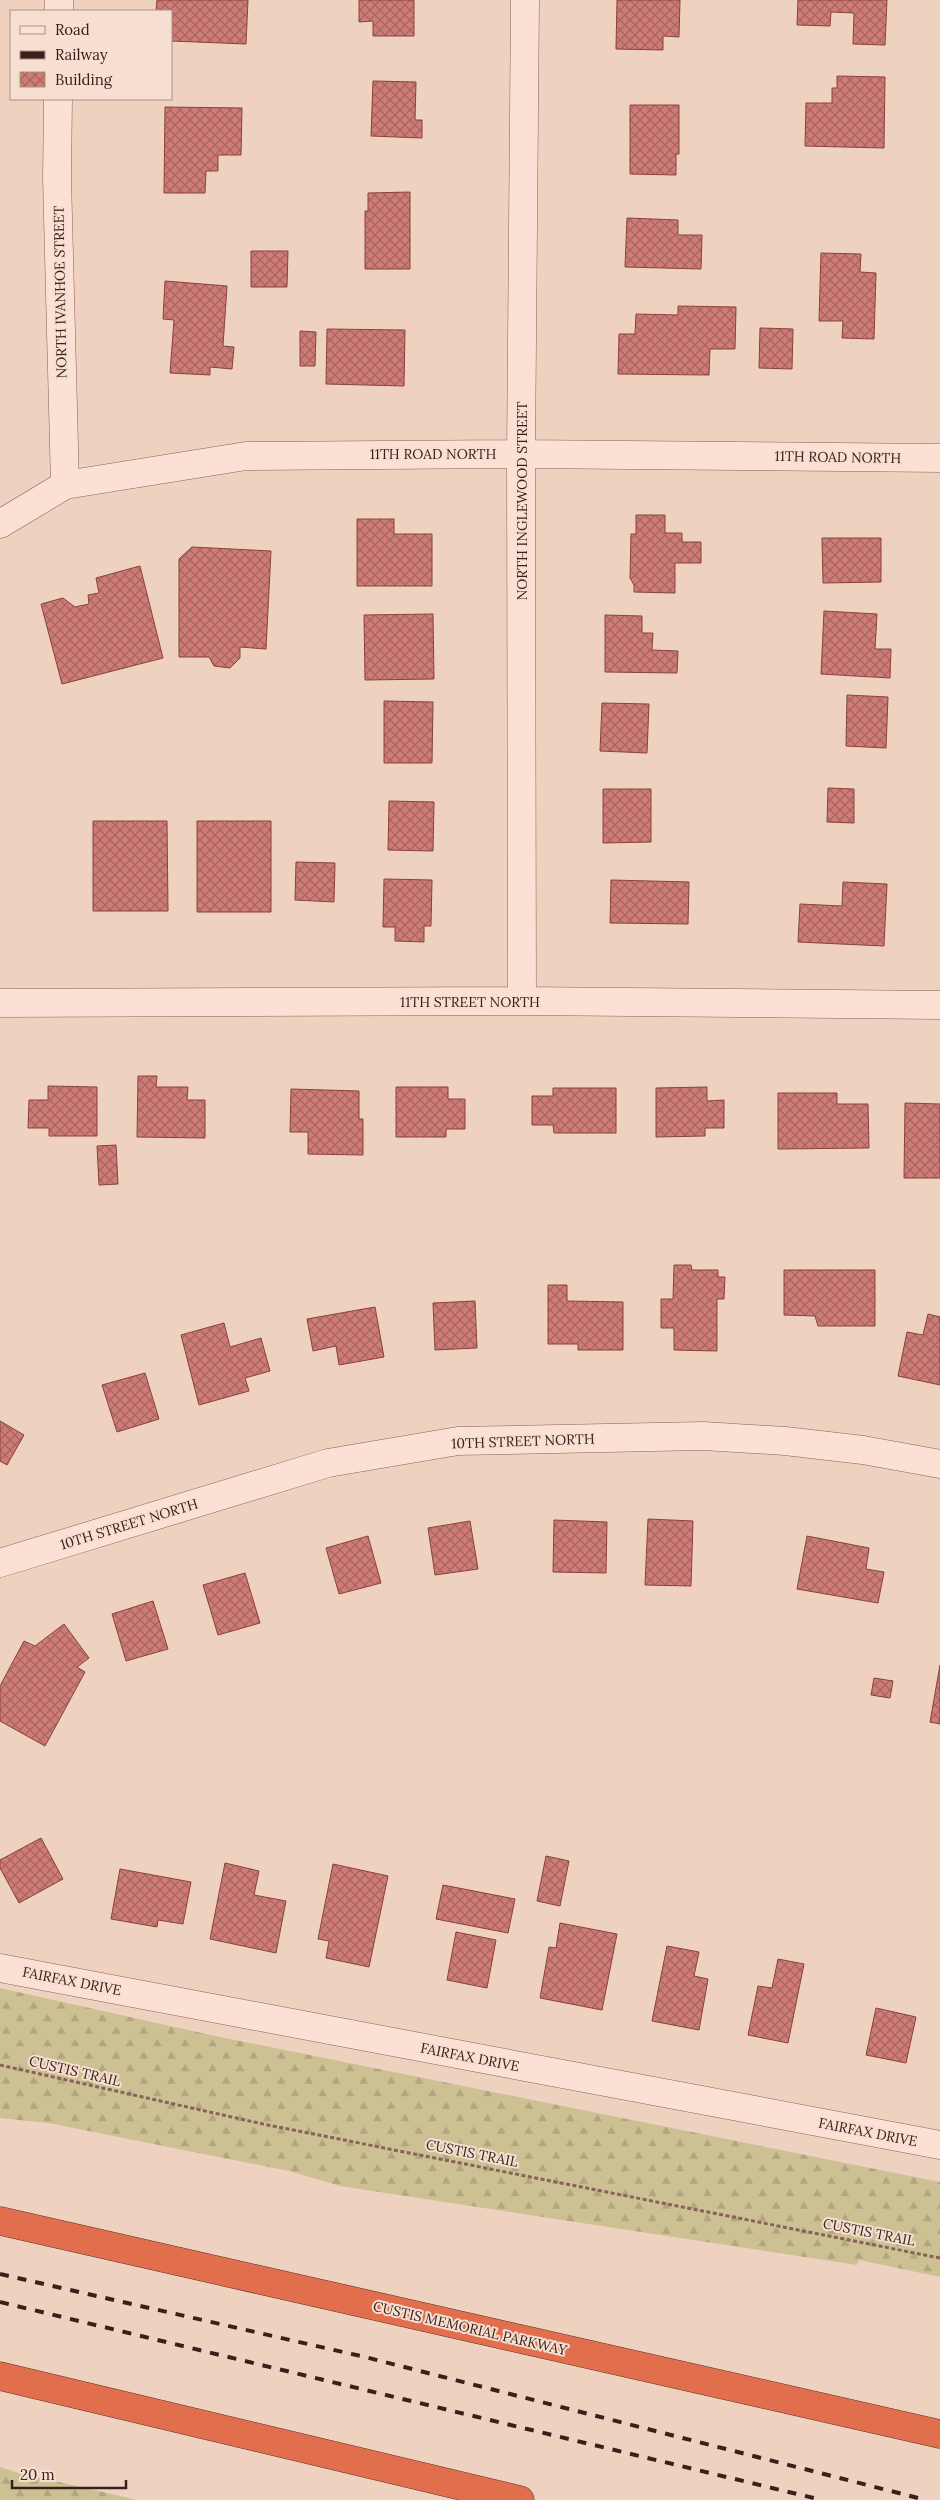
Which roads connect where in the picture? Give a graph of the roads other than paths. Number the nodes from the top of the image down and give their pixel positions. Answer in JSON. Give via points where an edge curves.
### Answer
{"nodes":[{"id":1,"x":525,"y":0,"type":"edge"},
{"id":2,"x":58,"y":100,"type":"edge"},
{"id":3,"x":521,"y":454,"type":"junction"},
{"id":4,"x":940,"y":458,"type":"edge"},
{"id":5,"x":65,"y":485,"type":"junction"},
{"id":6,"x":0,"y":524,"type":"edge"},
{"id":7,"x":522,"y":1002,"type":"junction"},
{"id":8,"x":0,"y":1003,"type":"edge"},
{"id":9,"x":940,"y":1005,"type":"edge"},
{"id":10,"x":940,"y":1464,"type":"edge"},
{"id":11,"x":0,"y":1563,"type":"edge"},
{"id":12,"x":0,"y":1968,"type":"edge"},
{"id":13,"x":940,"y":2145,"type":"edge"},
{"id":14,"x":0,"y":2221,"type":"edge"},
{"id":15,"x":0,"y":2376,"type":"edge"},
{"id":16,"x":940,"y":2434,"type":"edge"},
{"id":17,"x":520,"y":2500,"type":"edge"}],
"edges":[{"from":1,"to":3,"type":"street","name":"NORTH INGLEWOOD STREET"},
{"from":2,"to":5,"type":"street","name":"NORTH IVANHOE STREET"},
{"from":3,"to":4,"type":"street","name":"11TH ROAD NORTH"},
{"from":3,"to":5,"type":"street","name":"11TH ROAD NORTH","via":[[246,456]]},
{"from":3,"to":7,"type":"street","name":"NORTH INGLEWOOD STREET"},
{"from":5,"to":6,"type":"street","name":"11TH ROAD NORTH"},
{"from":7,"to":8,"type":"street","name":"11TH STREET NORTH"},
{"from":7,"to":9,"type":"street","name":"11TH STREET NORTH"},
{"from":10,"to":11,"type":"street","name":"10TH STREET NORTH","via":[[814,1444],[703,1436],[458,1441],[328,1463]]},
{"from":12,"to":13,"type":"street","name":"FAIRFAX DRIVE"},
{"from":14,"to":16,"type":"highway","name":"CUSTIS MEMORIAL PARKWAY"},
{"from":15,"to":17,"type":"highway"}]}
